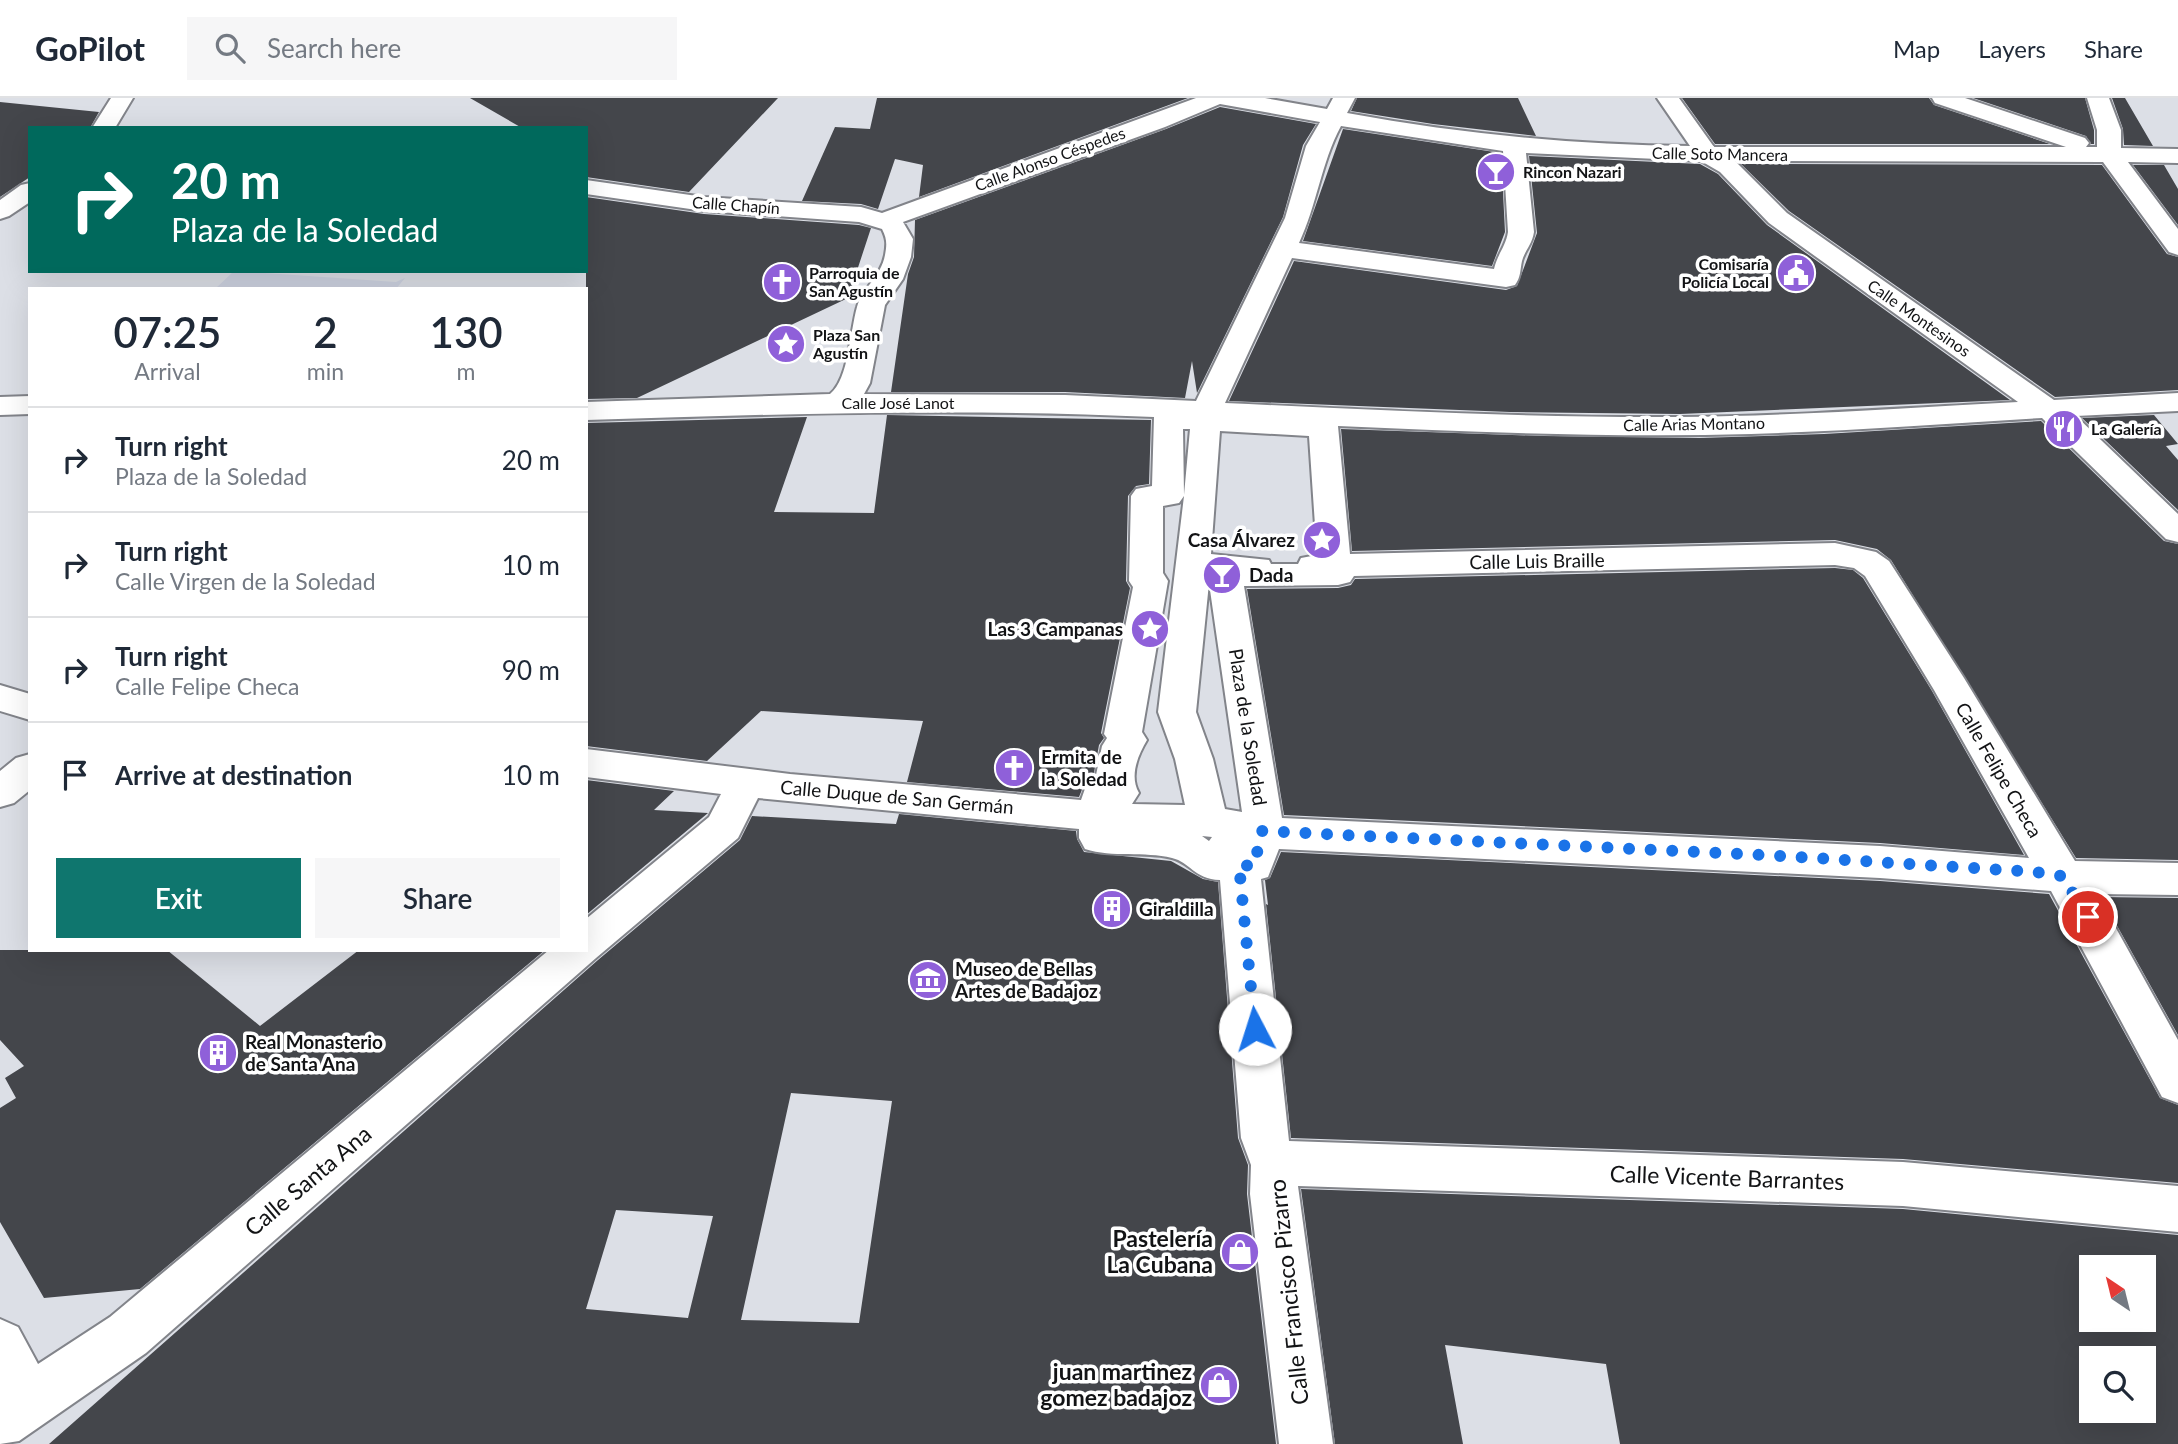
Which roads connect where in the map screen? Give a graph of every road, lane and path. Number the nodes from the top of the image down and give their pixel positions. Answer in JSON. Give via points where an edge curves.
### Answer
{"nodes":[{"id":1,"x":122,"y":98,"type":"edge"},
{"id":2,"x":1215,"y":98,"type":"edge"},
{"id":3,"x":1224,"y":98,"type":"edge"},
{"id":4,"x":1668,"y":98,"type":"edge"},
{"id":5,"x":1943,"y":98,"type":"edge"},
{"id":6,"x":2098,"y":98,"type":"edge"},
{"id":7,"x":1339,"y":107,"type":"edge"},
{"id":8,"x":104,"y":126,"type":"edge"},
{"id":9,"x":1514,"y":145,"type":"junction"},
{"id":10,"x":2109,"y":153,"type":"junction"},
{"id":11,"x":1707,"y":155,"type":"junction"},
{"id":12,"x":2177,"y":156,"type":"edge"},
{"id":13,"x":588,"y":187,"type":"edge"},
{"id":14,"x":28,"y":191,"type":"edge"},
{"id":15,"x":0,"y":211,"type":"edge"},
{"id":16,"x":886,"y":220,"type":"junction"},
{"id":17,"x":2178,"y":247,"type":"edge"},
{"id":18,"x":1282,"y":249,"type":"junction"},
{"id":19,"x":2178,"y":402,"type":"edge"},
{"id":20,"x":838,"y":403,"type":"junction"},
{"id":21,"x":28,"y":405,"type":"edge"},
{"id":22,"x":0,"y":406,"type":"edge"},
{"id":23,"x":2047,"y":407,"type":"junction"},
{"id":24,"x":588,"y":411,"type":"edge"},
{"id":25,"x":1208,"y":416,"type":"junction"},
{"id":26,"x":2178,"y":532,"type":"edge"},
{"id":27,"x":1193,"y":563,"type":"junction"},
{"id":28,"x":1336,"y":566,"type":"junction"},
{"id":29,"x":1877,"y":569,"type":"joint"},
{"id":30,"x":0,"y":698,"type":"edge"},
{"id":31,"x":28,"y":706,"type":"edge"},
{"id":32,"x":588,"y":763,"type":"edge"},
{"id":33,"x":28,"y":770,"type":"edge"},
{"id":34,"x":746,"y":782,"type":"junction"},
{"id":35,"x":0,"y":793,"type":"edge"},
{"id":36,"x":1101,"y":816,"type":"junction"},
{"id":37,"x":1208,"y":821,"type":"junction"},
{"id":38,"x":1251,"y":848,"type":"junction"},
{"id":39,"x":2062,"y":876,"type":"junction"},
{"id":40,"x":2178,"y":879,"type":"edge"},
{"id":41,"x":588,"y":942,"type":"edge"},
{"id":42,"x":577,"y":952,"type":"edge"},
{"id":43,"x":2178,"y":1083,"type":"edge"},
{"id":44,"x":1275,"y":1160,"type":"junction"},
{"id":45,"x":2178,"y":1209,"type":"edge"},
{"id":46,"x":0,"y":1345,"type":"edge"},
{"id":47,"x":15,"y":1412,"type":"edge"},
{"id":48,"x":1306,"y":1444,"type":"edge"}],
"edges":[{"from":1,"to":8,"type":"street"},
{"from":2,"to":16,"type":"street","name":"Calle Alonso Céspedes"},
{"from":3,"to":7,"type":"street","name":"Calle Soto Mancera"},
{"from":4,"to":11,"type":"street","name":"Calle Montesinos"},
{"from":5,"to":10,"type":"street"},
{"from":6,"to":10,"type":"street","via":[[2109,130]]},
{"from":7,"to":9,"type":"street","name":"Calle Soto Mancera"},
{"from":7,"to":18,"type":"street","via":[[1318,146],[1298,218]]},
{"from":9,"to":11,"type":"street","name":"Calle Soto Mancera"},
{"from":9,"to":18,"type":"street","via":[[1521,232],[1506,279]]},
{"from":10,"to":11,"type":"street","name":"Calle Soto Mancera"},
{"from":10,"to":12,"type":"street"},
{"from":10,"to":17,"type":"street"},
{"from":11,"to":23,"type":"street","name":"Calle Montesinos","via":[[1728,167],[1778,218]]},
{"from":13,"to":16,"type":"street","name":"Calle Chapín","via":[[704,204]]},
{"from":14,"to":15,"type":"street"},
{"from":16,"to":20,"type":"street","via":[[899,233],[898,257],[887,284],[871,304],[855,383]]},
{"from":18,"to":25,"type":"street","via":[[1213,393]]},
{"from":19,"to":23,"type":"street","name":"Calle Arias Montano"},
{"from":20,"to":24,"type":"street","name":"Calle José Lanot"},
{"from":20,"to":25,"type":"street","name":"Calle José Lanot","via":[[1065,404]]},
{"from":21,"to":22,"type":"street"},
{"from":23,"to":25,"type":"street","name":"Calle Arias Montano","via":[[1678,426]]},
{"from":23,"to":26,"type":"street","name":"Calle Montesinos"},
{"from":25,"to":27,"type":"street"},
{"from":25,"to":28,"type":"street","via":[[1324,428]]},
{"from":25,"to":36,"type":"street","via":[[1168,419],[1168,496],[1147,496],[1146,581],[1151,581],[1123,734],[1128,740],[1121,746],[1114,784],[1119,793],[1108,798],[1101,793]]},
{"from":27,"to":28,"type":"street","name":"Calle Luis Braille","via":[[1235,568]]},
{"from":27,"to":37,"type":"street","via":[[1177,712]]},
{"from":28,"to":29,"type":"street","name":"Calle Luis Braille","via":[[1835,554],[1864,559]]},
{"from":28,"to":38,"type":"street","name":"Plaza de la Soledad","via":[[1338,574],[1233,575],[1226,581],[1263,822]]},
{"from":29,"to":39,"type":"street","name":"Calle Felipe Checa"},
{"from":30,"to":31,"type":"street"},
{"from":32,"to":34,"type":"street","name":"Calle Duque de San Germán"},
{"from":33,"to":35,"type":"street"},
{"from":34,"to":36,"type":"street","name":"Calle Duque de San Germán"},
{"from":34,"to":41,"type":"street","via":[[724,827]]},
{"from":36,"to":37,"type":"street","name":"Calle Duque de San Germán"},
{"from":36,"to":38,"type":"street","via":[[1099,838],[1183,843],[1211,864]]},
{"from":37,"to":38,"type":"street","name":"Calle Francisco Pizarro","via":[[1239,859]]},
{"from":38,"to":39,"type":"street","via":[[1880,862]]},
{"from":38,"to":44,"type":"street","name":"Calle Francisco Pizarro","via":[[1265,1138]]},
{"from":39,"to":40,"type":"street"},
{"from":39,"to":43,"type":"street","name":"Calle Felipe Checa"},
{"from":42,"to":47,"type":"street","name":"Calle Santa Ana","via":[[128,1335]]},
{"from":44,"to":45,"type":"street","name":"Calle Vicente Barrantes","via":[[1303,1165],[1903,1184]]},
{"from":44,"to":48,"type":"street","name":"Calle Francisco Pizarro","via":[[1274,1194]]},
{"from":46,"to":47,"type":"street"}]}
